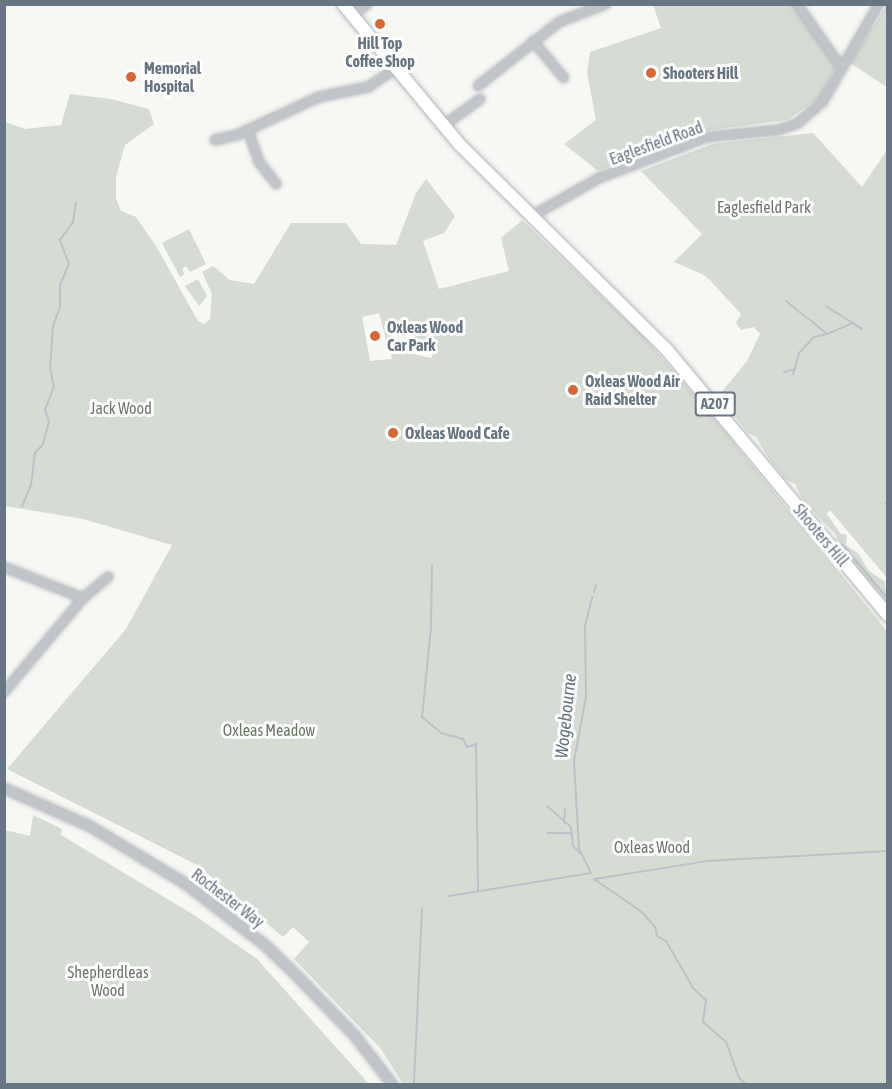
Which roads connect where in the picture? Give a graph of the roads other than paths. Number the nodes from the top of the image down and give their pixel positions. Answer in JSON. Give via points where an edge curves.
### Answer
{"nodes":[{"id":1,"x":343,"y":4,"type":"edge"},
{"id":2,"x":367,"y":4,"type":"edge"},
{"id":3,"x":606,"y":4,"type":"edge"},
{"id":4,"x":798,"y":4,"type":"edge"},
{"id":5,"x":879,"y":4,"type":"edge"},
{"id":6,"x":352,"y":16,"type":"junction"},
{"id":7,"x":533,"y":41,"type":"junction"},
{"id":8,"x":841,"y":67,"type":"junction"},
{"id":9,"x":395,"y":69,"type":"junction"},
{"id":10,"x":564,"y":78,"type":"dead end"},
{"id":11,"x":478,"y":87,"type":"dead end"},
{"id":12,"x":480,"y":99,"type":"dead end"},
{"id":13,"x":442,"y":126,"type":"junction"},
{"id":14,"x":248,"y":130,"type":"junction"},
{"id":15,"x":215,"y":140,"type":"dead end"},
{"id":16,"x":276,"y":184,"type":"dead end"},
{"id":17,"x":532,"y":216,"type":"junction"},
{"id":18,"x":4,"y":567,"type":"edge"},
{"id":19,"x":108,"y":577,"type":"dead end"},
{"id":20,"x":83,"y":598,"type":"junction"},
{"id":21,"x":888,"y":615,"type":"edge"},
{"id":22,"x":4,"y":675,"type":"edge"},
{"id":23,"x":15,"y":680,"type":"junction"},
{"id":24,"x":4,"y":692,"type":"edge"},
{"id":25,"x":4,"y":788,"type":"edge"},
{"id":26,"x":392,"y":1084,"type":"edge"}],
"edges":[{"from":1,"to":6,"type":"main road","name":"Shooters Hill","number":"A207"},
{"from":2,"to":6,"type":"street"},
{"from":3,"to":7,"type":"street","via":[[567,18]]},
{"from":4,"to":8,"type":"street"},
{"from":5,"to":8,"type":"street","name":"Eaglesfield Road"},
{"from":6,"to":9,"type":"main road","name":"Shooters Hill","number":"A207"},
{"from":7,"to":10,"type":"street"},
{"from":7,"to":11,"type":"street"},
{"from":8,"to":17,"type":"street","name":"Eaglesfield Road","via":[[823,101],[798,123],[778,130],[707,137],[599,178]]},
{"from":9,"to":13,"type":"main road","name":"Shooters Hill","number":"A207"},
{"from":9,"to":14,"type":"street","via":[[368,87],[320,97]]},
{"from":12,"to":13,"type":"street"},
{"from":13,"to":17,"type":"main road","name":"Shooters Hill","number":"A207"},
{"from":14,"to":15,"type":"street"},
{"from":14,"to":16,"type":"street","via":[[259,162]]},
{"from":17,"to":21,"type":"main road","name":"Shooters Hill","number":"A207","via":[[667,350]]},
{"from":18,"to":20,"type":"street"},
{"from":19,"to":20,"type":"street"},
{"from":20,"to":23,"type":"street"},
{"from":22,"to":23,"type":"street"},
{"from":23,"to":24,"type":"street"},
{"from":25,"to":26,"type":"street","name":"Rochester Way","via":[[88,825],[195,890],[297,976],[354,1035]]}]}
